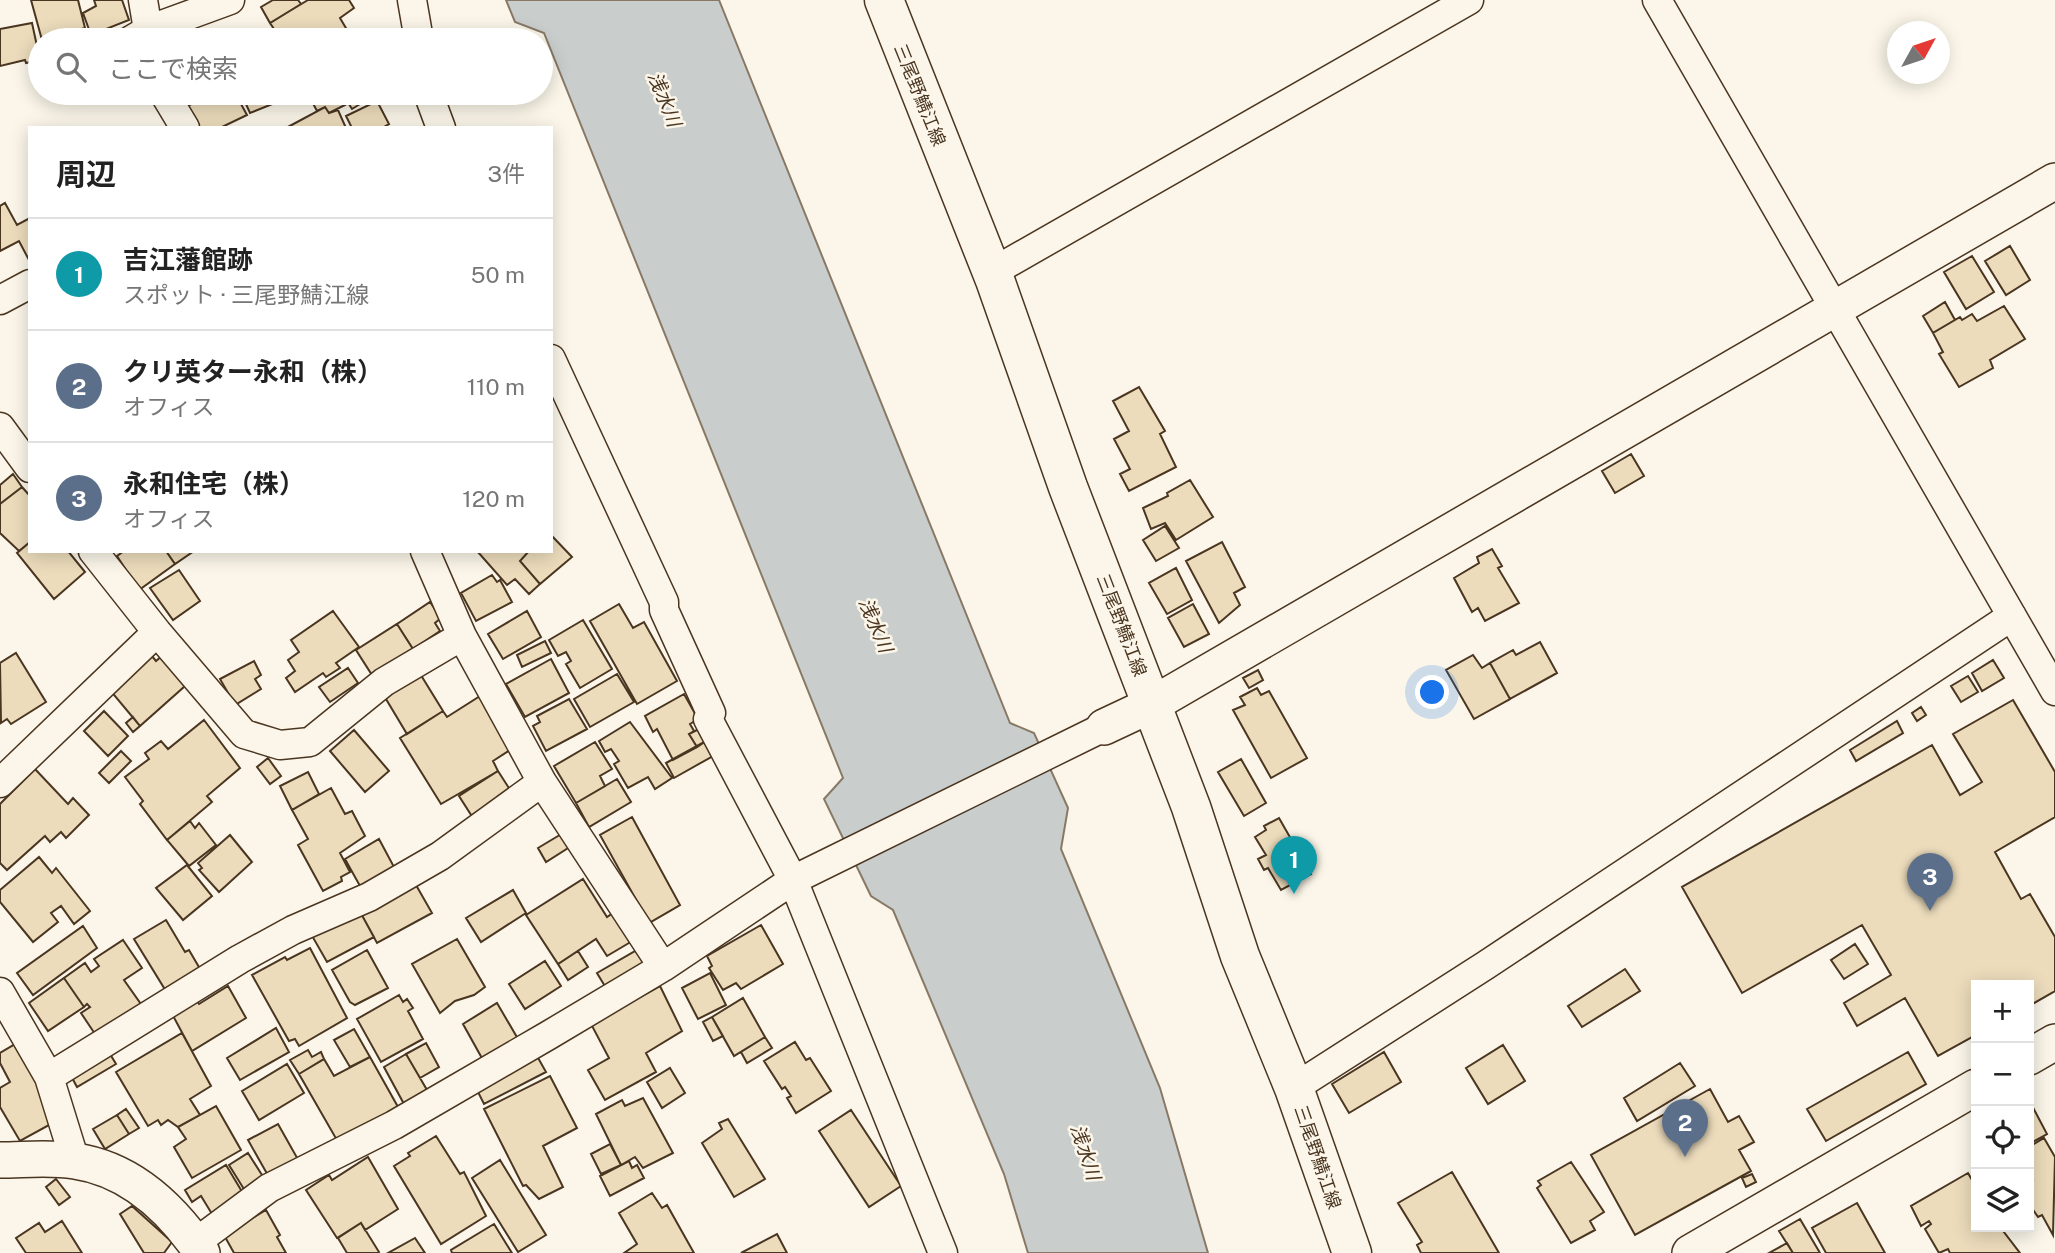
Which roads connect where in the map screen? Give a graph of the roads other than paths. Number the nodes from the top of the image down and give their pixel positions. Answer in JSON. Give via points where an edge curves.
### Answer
{"nodes":[{"id":1,"x":143,"y":0,"type":"edge"},
{"id":2,"x":230,"y":0,"type":"edge"},
{"id":3,"x":412,"y":0,"type":"edge"},
{"id":4,"x":884,"y":0,"type":"edge"},
{"id":5,"x":1469,"y":0,"type":"edge"},
{"id":6,"x":1657,"y":0,"type":"edge"},
{"id":7,"x":141,"y":28,"type":"edge"},
{"id":8,"x":158,"y":28,"type":"edge"},
{"id":9,"x":417,"y":28,"type":"edge"},
{"id":10,"x":171,"y":105,"type":"edge"},
{"id":11,"x":432,"y":105,"type":"edge"},
{"id":12,"x":184,"y":126,"type":"edge"},
{"id":13,"x":440,"y":126,"type":"edge"},
{"id":14,"x":2055,"y":181,"type":"edge"},
{"id":15,"x":995,"y":280,"type":"junction"},
{"id":16,"x":28,"y":285,"type":"edge"},
{"id":17,"x":0,"y":300,"type":"edge"},
{"id":18,"x":1834,"y":310,"type":"junction"},
{"id":19,"x":553,"y":363,"type":"edge"},
{"id":20,"x":0,"y":427,"type":"edge"},
{"id":21,"x":28,"y":465,"type":"edge"},
{"id":22,"x":95,"y":553,"type":"edge"},
{"id":23,"x":426,"y":553,"type":"edge"},
{"id":24,"x":2012,"y":615,"type":"junction"},
{"id":25,"x":157,"y":632,"type":"junction"},
{"id":26,"x":462,"y":636,"type":"junction"},
{"id":27,"x":2055,"y":691,"type":"edge"},
{"id":28,"x":1153,"y":704,"type":"junction"},
{"id":29,"x":1104,"y":727,"type":"joint"},
{"id":30,"x":542,"y":782,"type":"junction"},
{"id":31,"x":0,"y":783,"type":"edge"},
{"id":32,"x":793,"y":880,"type":"junction"},
{"id":33,"x":663,"y":967,"type":"junction"},
{"id":34,"x":0,"y":992,"type":"edge"},
{"id":35,"x":2055,"y":1042,"type":"edge"},
{"id":36,"x":2034,"y":1054,"type":"edge"},
{"id":37,"x":49,"y":1077,"type":"junction"},
{"id":38,"x":1294,"y":1088,"type":"junction"},
{"id":39,"x":1971,"y":1090,"type":"edge"},
{"id":40,"x":0,"y":1160,"type":"edge"},
{"id":41,"x":75,"y":1161,"type":"junction"},
{"id":42,"x":199,"y":1248,"type":"edge"},
{"id":43,"x":943,"y":1253,"type":"edge"},
{"id":44,"x":1352,"y":1253,"type":"edge"},
{"id":45,"x":1690,"y":1253,"type":"edge"}],
"edges":[{"from":1,"to":7,"type":"street"},
{"from":2,"to":8,"type":"street"},
{"from":3,"to":9,"type":"street"},
{"from":4,"to":15,"type":"main road","name":"三尾野鯖江線"},
{"from":5,"to":15,"type":"street","via":[[996,270]]},
{"from":6,"to":18,"type":"street"},
{"from":10,"to":12,"type":"street"},
{"from":11,"to":13,"type":"street"},
{"from":14,"to":18,"type":"street"},
{"from":15,"to":28,"type":"main road","name":"三尾野鯖江線","via":[[1068,487]]},
{"from":16,"to":17,"type":"street"},
{"from":18,"to":24,"type":"street"},
{"from":18,"to":28,"type":"street"},
{"from":19,"to":32,"type":"street","via":[[664,603],[711,713],[708,719]]},
{"from":20,"to":21,"type":"street"},
{"from":22,"to":25,"type":"street"},
{"from":23,"to":26,"type":"street"},
{"from":24,"to":27,"type":"street"},
{"from":24,"to":38,"type":"street"},
{"from":25,"to":26,"type":"street","via":[[244,734],[280,745],[310,742],[384,682]]},
{"from":25,"to":31,"type":"street"},
{"from":26,"to":30,"type":"street"},
{"from":28,"to":29,"type":"street"},
{"from":28,"to":38,"type":"main road","name":"三尾野鯖江線","via":[[1240,956]]},
{"from":29,"to":32,"type":"street"},
{"from":30,"to":33,"type":"street"},
{"from":30,"to":37,"type":"street","via":[[440,856],[369,897],[240,958]]},
{"from":32,"to":33,"type":"street"},
{"from":32,"to":43,"type":"street"},
{"from":33,"to":42,"type":"street","via":[[394,1125],[269,1188]]},
{"from":34,"to":37,"type":"street"},
{"from":35,"to":36,"type":"street"},
{"from":37,"to":41,"type":"street"},
{"from":38,"to":44,"type":"main road","name":"三尾野鯖江線"},
{"from":39,"to":45,"type":"street"},
{"from":40,"to":41,"type":"street"},
{"from":41,"to":42,"type":"street","via":[[110,1170],[160,1202]]}]}
